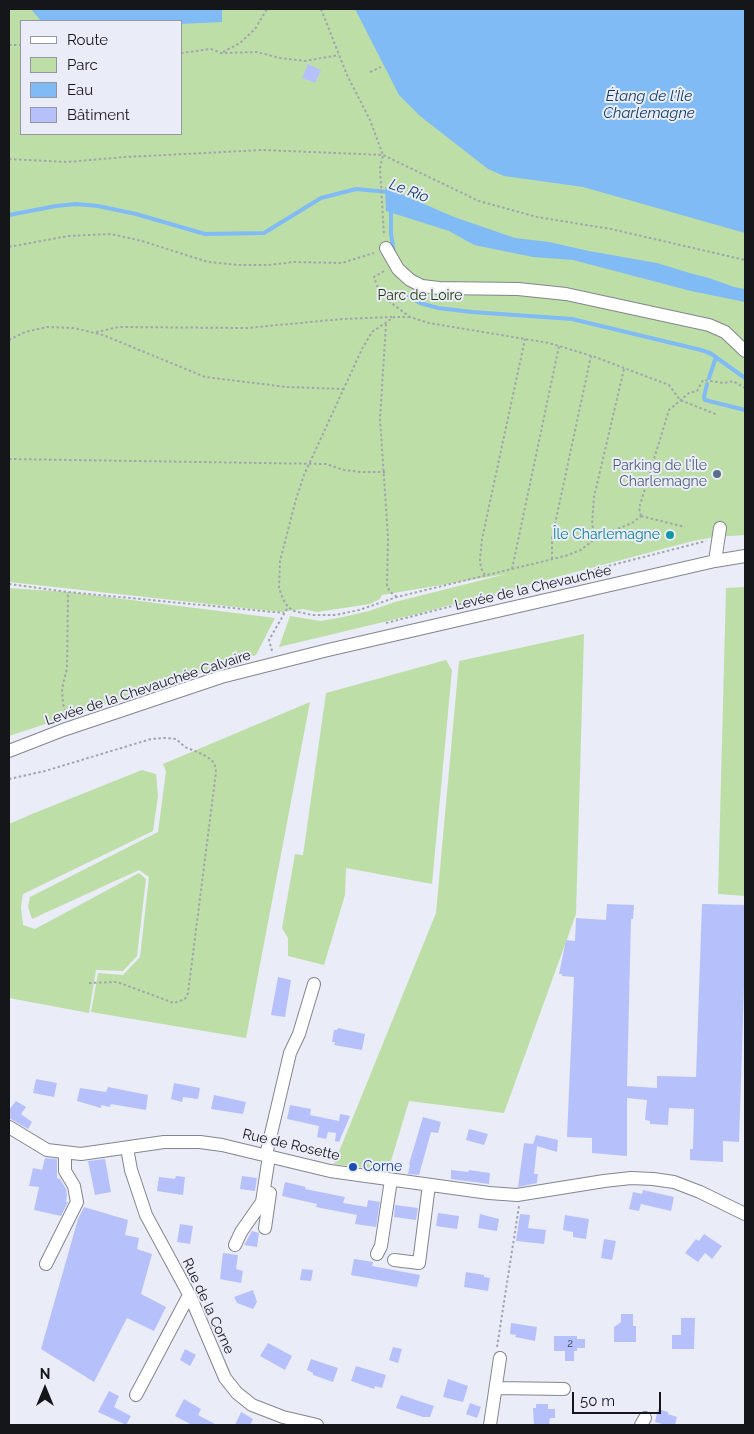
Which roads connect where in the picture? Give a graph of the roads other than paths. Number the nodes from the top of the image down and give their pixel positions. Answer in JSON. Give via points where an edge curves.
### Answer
{"nodes":[{"id":1,"x":386,"y":248,"type":"road end"},
{"id":2,"x":745,"y":352,"type":"edge"},
{"id":3,"x":720,"y":528,"type":"dead end"},
{"id":4,"x":745,"y":556,"type":"edge"},
{"id":5,"x":715,"y":561,"type":"junction"},
{"id":6,"x":328,"y":650,"type":"joint"},
{"id":7,"x":9,"y":751,"type":"edge"},
{"id":8,"x":314,"y":984,"type":"dead end"},
{"id":9,"x":9,"y":1127,"type":"edge"},
{"id":10,"x":127,"y":1148,"type":"junction"},
{"id":11,"x":65,"y":1152,"type":"junction"},
{"id":12,"x":270,"y":1157,"type":"junction"},
{"id":13,"x":391,"y":1180,"type":"junction"},
{"id":14,"x":429,"y":1185,"type":"junction"},
{"id":15,"x":744,"y":1209,"type":"edge"},
{"id":16,"x":265,"y":1228,"type":"dead end"},
{"id":17,"x":235,"y":1245,"type":"dead end"},
{"id":18,"x":377,"y":1254,"type":"dead end"},
{"id":19,"x":394,"y":1260,"type":"dead end"},
{"id":20,"x":46,"y":1264,"type":"dead end"},
{"id":21,"x":189,"y":1295,"type":"junction"},
{"id":22,"x":500,"y":1358,"type":"road end"},
{"id":23,"x":496,"y":1388,"type":"junction"},
{"id":24,"x":564,"y":1389,"type":"dead end"},
{"id":25,"x":136,"y":1394,"type":"dead end"},
{"id":26,"x":317,"y":1425,"type":"edge"},
{"id":27,"x":490,"y":1425,"type":"edge"}],
"edges":[{"from":1,"to":2,"type":"street","via":[[398,269],[422,286],[566,294],[709,325],[725,332]]},
{"from":3,"to":5,"type":"street"},
{"from":4,"to":5,"type":"street","name":"Levée de la Chevauchée"},
{"from":5,"to":6,"type":"street","name":"Levée de la Chevauchée"},
{"from":6,"to":7,"type":"street","name":"Levée de la Chevauchée Calvaire","via":[[212,680]]},
{"from":8,"to":12,"type":"street","via":[[290,1053]]},
{"from":9,"to":11,"type":"street","name":"Rue de Rosette","via":[[47,1150]]},
{"from":10,"to":11,"type":"street","name":"Rue de Rosette","via":[[81,1154]]},
{"from":10,"to":12,"type":"street","name":"Rue de Rosette","via":[[164,1142],[200,1142]]},
{"from":10,"to":21,"type":"street","name":"Rue de la Corne","via":[[146,1215]]},
{"from":11,"to":20,"type":"street","via":[[65,1171],[74,1186],[77,1202]]},
{"from":12,"to":13,"type":"street","name":"Rue de Rosette"},
{"from":12,"to":16,"type":"street"},
{"from":12,"to":17,"type":"street","via":[[262,1202]]},
{"from":13,"to":14,"type":"street","name":"Rue de Rosette"},
{"from":13,"to":18,"type":"street"},
{"from":14,"to":15,"type":"street","name":"Rue de Rosette","via":[[520,1195],[604,1181],[652,1179],[674,1182]]},
{"from":14,"to":19,"type":"street","via":[[419,1263]]},
{"from":21,"to":25,"type":"street"},
{"from":21,"to":26,"type":"street","name":"Rue de la Corne","via":[[225,1378],[237,1393],[264,1411]]},
{"from":22,"to":23,"type":"street"},
{"from":23,"to":24,"type":"street"},
{"from":23,"to":27,"type":"street"}]}
